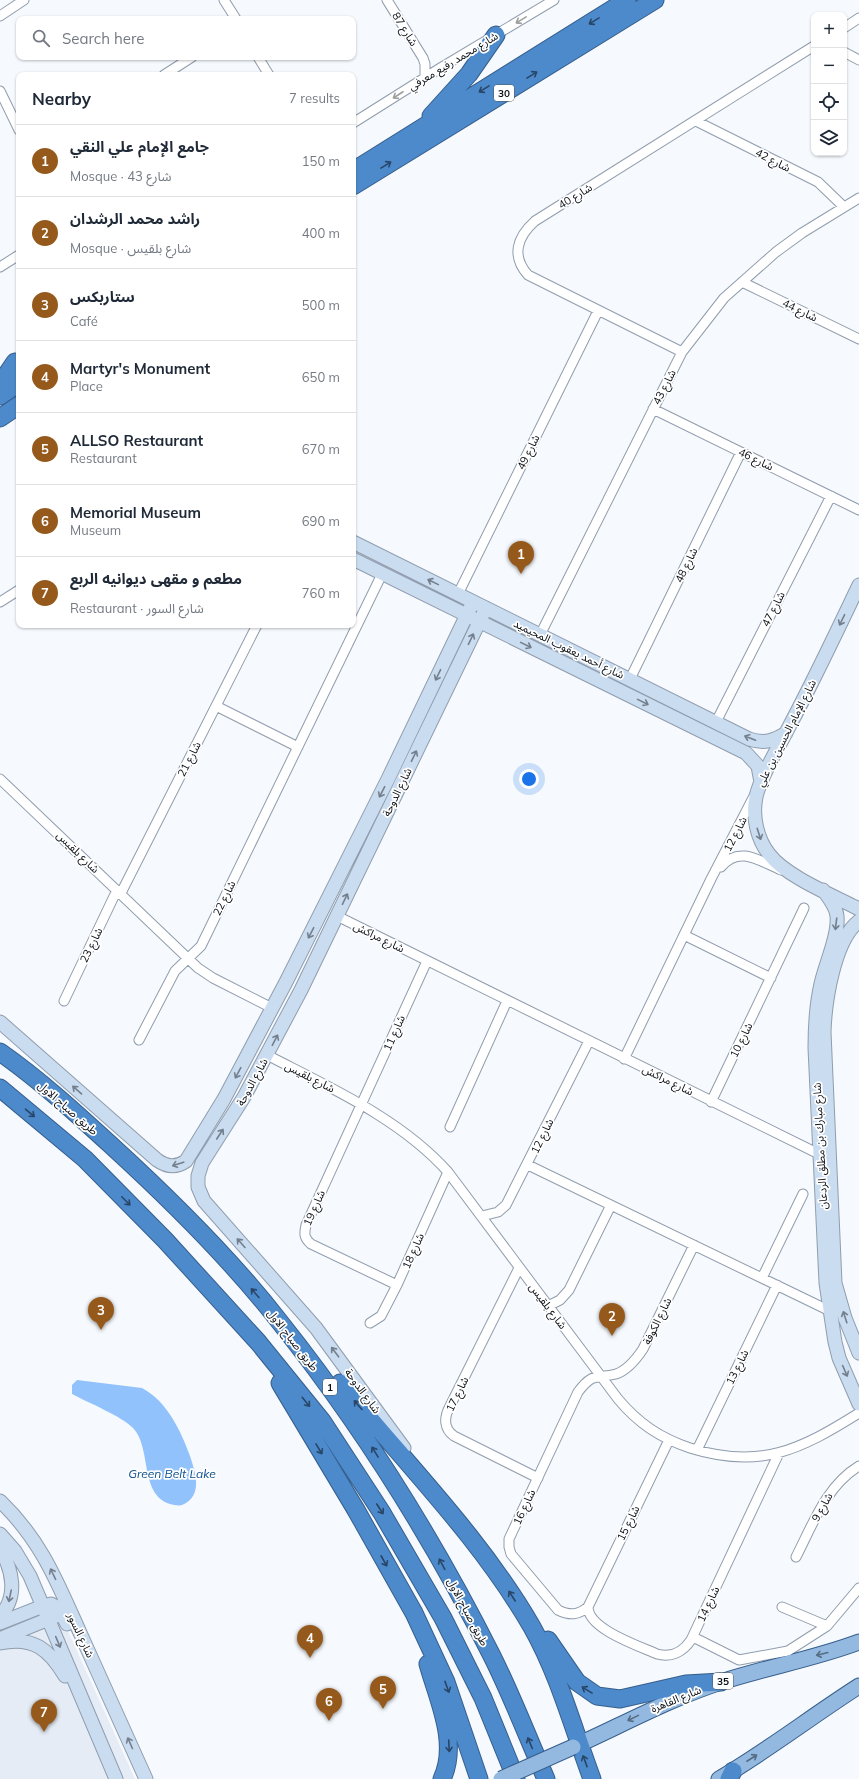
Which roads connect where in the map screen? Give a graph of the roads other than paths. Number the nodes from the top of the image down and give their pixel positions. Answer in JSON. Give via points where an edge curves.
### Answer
{"nodes":[{"id":1,"x":24,"y":0,"type":"edge"},
{"id":2,"x":224,"y":0,"type":"edge"},
{"id":3,"x":387,"y":0,"type":"edge"},
{"id":4,"x":554,"y":0,"type":"edge"},
{"id":5,"x":627,"y":0,"type":"edge"},
{"id":6,"x":655,"y":0,"type":"edge"},
{"id":7,"x":0,"y":16,"type":"edge"},
{"id":8,"x":234,"y":16,"type":"edge"},
{"id":9,"x":859,"y":18,"type":"edge"},
{"id":10,"x":847,"y":26,"type":"edge"},
{"id":11,"x":496,"y":35,"type":"junction"},
{"id":12,"x":811,"y":48,"type":"edge"},
{"id":13,"x":847,"y":54,"type":"edge"},
{"id":14,"x":423,"y":58,"type":"junction"},
{"id":15,"x":187,"y":60,"type":"edge"},
{"id":16,"x":260,"y":60,"type":"edge"},
{"id":17,"x":859,"y":60,"type":"edge"},
{"id":18,"x":442,"y":67,"type":"junction"},
{"id":19,"x":169,"y":72,"type":"edge"},
{"id":20,"x":267,"y":72,"type":"edge"},
{"id":21,"x":425,"y":77,"type":"junction"},
{"id":22,"x":0,"y":91,"type":"edge"},
{"id":23,"x":696,"y":121,"type":"junction"},
{"id":24,"x":356,"y":122,"type":"edge"},
{"id":25,"x":16,"y":124,"type":"edge"},
{"id":26,"x":417,"y":131,"type":"junction"},
{"id":27,"x":356,"y":169,"type":"edge"},
{"id":28,"x":356,"y":184,"type":"edge"},
{"id":29,"x":859,"y":198,"type":"edge"},
{"id":30,"x":844,"y":207,"type":"junction"},
{"id":31,"x":16,"y":257,"type":"edge"},
{"id":32,"x":0,"y":267,"type":"edge"},
{"id":33,"x":742,"y":282,"type":"junction"},
{"id":34,"x":598,"y":311,"type":"junction"},
{"id":35,"x":859,"y":339,"type":"edge"},
{"id":36,"x":682,"y":352,"type":"junction"},
{"id":37,"x":16,"y":361,"type":"edge"},
{"id":38,"x":16,"y":361,"type":"edge"},
{"id":39,"x":0,"y":371,"type":"edge"},
{"id":40,"x":0,"y":384,"type":"edge"},
{"id":41,"x":16,"y":386,"type":"edge"},
{"id":42,"x":0,"y":396,"type":"edge"},
{"id":43,"x":16,"y":407,"type":"edge"},
{"id":44,"x":653,"y":409,"type":"junction"},
{"id":45,"x":0,"y":418,"type":"edge"},
{"id":46,"x":741,"y":452,"type":"junction"},
{"id":47,"x":831,"y":496,"type":"junction"},
{"id":48,"x":859,"y":510,"type":"edge"},
{"id":49,"x":356,"y":543,"type":"edge"},
{"id":50,"x":356,"y":561,"type":"edge"},
{"id":51,"x":382,"y":574,"type":"junction"},
{"id":52,"x":859,"y":585,"type":"edge"},
{"id":53,"x":16,"y":592,"type":"edge"},
{"id":54,"x":458,"y":594,"type":"junction"},
{"id":55,"x":0,"y":602,"type":"edge"},
{"id":56,"x":473,"y":602,"type":"junction"},
{"id":57,"x":486,"y":608,"type":"junction"},
{"id":58,"x":466,"y":615,"type":"junction"},
{"id":59,"x":479,"y":622,"type":"junction"},
{"id":60,"x":255,"y":628,"type":"edge"},
{"id":61,"x":356,"y":628,"type":"edge"},
{"id":62,"x":356,"y":628,"type":"edge"},
{"id":63,"x":540,"y":635,"type":"junction"},
{"id":64,"x":630,"y":679,"type":"junction"},
{"id":65,"x":216,"y":706,"type":"junction"},
{"id":66,"x":716,"y":722,"type":"junction"},
{"id":67,"x":786,"y":732,"type":"junction"},
{"id":68,"x":298,"y":747,"type":"junction"},
{"id":69,"x":0,"y":780,"type":"edge"},
{"id":70,"x":760,"y":785,"type":"junction"},
{"id":71,"x":793,"y":874,"type":"junction"},
{"id":72,"x":711,"y":879,"type":"junction"},
{"id":73,"x":823,"y":890,"type":"junction"},
{"id":74,"x":119,"y":891,"type":"junction"},
{"id":75,"x":804,"y":908,"type":"dead end"},
{"id":76,"x":859,"y":909,"type":"edge"},
{"id":77,"x":337,"y":916,"type":"junction"},
{"id":78,"x":859,"y":921,"type":"edge"},
{"id":79,"x":684,"y":935,"type":"junction"},
{"id":80,"x":188,"y":959,"type":"junction"},
{"id":81,"x":427,"y":961,"type":"junction"},
{"id":82,"x":771,"y":978,"type":"junction"},
{"id":83,"x":286,"y":982,"type":"junction"},
{"id":84,"x":301,"y":990,"type":"junction"},
{"id":85,"x":64,"y":1001,"type":"dead end"},
{"id":86,"x":508,"y":1001,"type":"junction"},
{"id":87,"x":272,"y":1008,"type":"junction"},
{"id":88,"x":0,"y":1022,"type":"edge"},
{"id":89,"x":139,"y":1040,"type":"dead end"},
{"id":90,"x":589,"y":1041,"type":"junction"},
{"id":91,"x":0,"y":1047,"type":"edge"},
{"id":92,"x":0,"y":1052,"type":"edge"},
{"id":93,"x":267,"y":1055,"type":"junction"},
{"id":94,"x":624,"y":1059,"type":"junction"},
{"id":95,"x":19,"y":1065,"type":"junction"},
{"id":96,"x":0,"y":1088,"type":"edge"},
{"id":97,"x":224,"y":1099,"type":"junction"},
{"id":98,"x":711,"y":1102,"type":"junction"},
{"id":99,"x":361,"y":1106,"type":"junction"},
{"id":100,"x":235,"y":1110,"type":"junction"},
{"id":101,"x":450,"y":1127,"type":"dead end"},
{"id":102,"x":825,"y":1156,"type":"junction"},
{"id":103,"x":528,"y":1165,"type":"junction"},
{"id":104,"x":448,"y":1172,"type":"junction"},
{"id":105,"x":803,"y":1194,"type":"dead end"},
{"id":106,"x":612,"y":1205,"type":"junction"},
{"id":107,"x":482,"y":1216,"type":"junction"},
{"id":108,"x":694,"y":1245,"type":"junction"},
{"id":109,"x":519,"y":1268,"type":"junction"},
{"id":110,"x":762,"y":1278,"type":"junction"},
{"id":111,"x":397,"y":1285,"type":"junction"},
{"id":112,"x":777,"y":1285,"type":"junction"},
{"id":113,"x":548,"y":1306,"type":"junction"},
{"id":114,"x":830,"y":1311,"type":"junction"},
{"id":115,"x":278,"y":1320,"type":"junction"},
{"id":116,"x":370,"y":1324,"type":"dead end"},
{"id":117,"x":851,"y":1336,"type":"junction"},
{"id":118,"x":258,"y":1342,"type":"junction"},
{"id":119,"x":835,"y":1342,"type":"junction"},
{"id":120,"x":859,"y":1353,"type":"edge"},
{"id":121,"x":601,"y":1375,"type":"junction"},
{"id":122,"x":859,"y":1404,"type":"edge"},
{"id":123,"x":859,"y":1413,"type":"edge"},
{"id":124,"x":669,"y":1440,"type":"junction"},
{"id":125,"x":697,"y":1450,"type":"junction"},
{"id":126,"x":779,"y":1453,"type":"junction"},
{"id":127,"x":859,"y":1466,"type":"edge"},
{"id":128,"x":538,"y":1478,"type":"junction"},
{"id":129,"x":0,"y":1501,"type":"edge"},
{"id":130,"x":447,"y":1509,"type":"junction"},
{"id":131,"x":0,"y":1534,"type":"edge"},
{"id":132,"x":0,"y":1548,"type":"edge"},
{"id":133,"x":796,"y":1557,"type":"dead end"},
{"id":134,"x":859,"y":1588,"type":"edge"},
{"id":135,"x":60,"y":1590,"type":"junction"},
{"id":136,"x":43,"y":1606,"type":"junction"},
{"id":137,"x":588,"y":1607,"type":"junction"},
{"id":138,"x":782,"y":1607,"type":"dead end"},
{"id":139,"x":61,"y":1612,"type":"junction"},
{"id":140,"x":414,"y":1614,"type":"junction"},
{"id":141,"x":0,"y":1616,"type":"edge"},
{"id":142,"x":49,"y":1620,"type":"junction"},
{"id":143,"x":0,"y":1623,"type":"edge"},
{"id":144,"x":827,"y":1626,"type":"junction"},
{"id":145,"x":532,"y":1629,"type":"junction"},
{"id":146,"x":692,"y":1637,"type":"junction"},
{"id":147,"x":0,"y":1639,"type":"edge"},
{"id":148,"x":859,"y":1642,"type":"edge"},
{"id":149,"x":0,"y":1643,"type":"edge"},
{"id":150,"x":102,"y":1682,"type":"junction"},
{"id":151,"x":721,"y":1682,"type":"junction"},
{"id":152,"x":859,"y":1686,"type":"edge"},
{"id":153,"x":91,"y":1721,"type":"junction"},
{"id":154,"x":576,"y":1745,"type":"junction"},
{"id":155,"x":727,"y":1776,"type":"edge"},
{"id":156,"x":116,"y":1779,"type":"edge"},
{"id":157,"x":146,"y":1779,"type":"edge"},
{"id":158,"x":442,"y":1779,"type":"edge"},
{"id":159,"x":479,"y":1779,"type":"edge"},
{"id":160,"x":502,"y":1779,"type":"edge"},
{"id":161,"x":516,"y":1779,"type":"edge"},
{"id":162,"x":546,"y":1779,"type":"edge"},
{"id":163,"x":592,"y":1779,"type":"edge"}],
"edges":[{"from":1,"to":7,"type":"street"},
{"from":2,"to":8,"type":"street"},
{"from":3,"to":14,"type":"street","name":"شارع 87"},
{"from":4,"to":11,"type":"street","name":"شارع محمد رفيع معرفي","one_way":true},
{"from":5,"to":26,"type":"highway","number":"30","one_way":true},
{"from":28,"to":6,"type":"highway","number":"30","one_way":true},
{"from":9,"to":10,"type":"street"},
{"from":11,"to":18,"type":"street","name":"شارع محمد رفيع معرفي"},
{"from":11,"to":26,"type":"highway","via":[[469,74]]},
{"from":12,"to":23,"type":"street","name":"شارع 40"},
{"from":13,"to":17,"type":"street"},
{"from":14,"to":18,"type":"street","name":"شارع 87"},
{"from":14,"to":21,"type":"street","name":"شارع 87"},
{"from":15,"to":19,"type":"street"},
{"from":16,"to":20,"type":"street"},
{"from":18,"to":21,"type":"street","name":"شارع محمد رفيع معرفي"},
{"from":21,"to":24,"type":"street","name":"شارع محمد رفيع معرفي","one_way":true},
{"from":22,"to":25,"type":"street"},
{"from":23,"to":30,"type":"street","name":"شارع 42","via":[[818,182]]},
{"from":23,"to":34,"type":"street","name":"شارع 40","via":[[535,221],[521,239],[518,258],[528,275]]},
{"from":26,"to":27,"type":"highway","number":"30"},
{"from":29,"to":30,"type":"street","name":"شارع 43"},
{"from":30,"to":33,"type":"street","name":"شارع 43","via":[[776,252]]},
{"from":31,"to":32,"type":"street"},
{"from":33,"to":35,"type":"street","name":"شارع 44"},
{"from":33,"to":36,"type":"street","name":"شارع 43","via":[[724,298]]},
{"from":34,"to":36,"type":"street","name":"شارع 40"},
{"from":34,"to":54,"type":"street","name":"شارع 49"},
{"from":36,"to":44,"type":"street","name":"شارع 43"},
{"from":37,"to":39,"type":"street"},
{"from":38,"to":40,"type":"highway"},
{"from":41,"to":42,"type":"highway"},
{"from":43,"to":45,"type":"highway"},
{"from":44,"to":46,"type":"street","name":"شارع 46"},
{"from":44,"to":63,"type":"street","name":"شارع 43"},
{"from":46,"to":47,"type":"street","name":"شارع 46"},
{"from":46,"to":64,"type":"street","name":"شارع 48"},
{"from":47,"to":48,"type":"street","name":"شارع 46"},
{"from":47,"to":66,"type":"street","name":"شارع 47"},
{"from":54,"to":49,"type":"street","name":"شارع أحمد يعقوب المحيميد","one_way":true},
{"from":50,"to":51,"type":"street","name":"شارع أحمد يعقوب المحيميد"},
{"from":51,"to":58,"type":"street","name":"شارع أحمد يعقوب المحيميد"},
{"from":51,"to":62,"type":"street","name":"شارع 22"},
{"from":52,"to":67,"type":"street","name":"شارع الإمام الحسين بن علي","one_way":true},
{"from":53,"to":55,"type":"street"},
{"from":54,"to":56,"type":"street","name":"شارع أحمد يعقوب المحيميد"},
{"from":56,"to":57,"type":"street","name":"شارع أحمد يعقوب المحيميد"},
{"from":56,"to":58,"type":"street","name":"شارع الدوحة"},
{"from":57,"to":59,"type":"street","name":"شارع الدوحة"},
{"from":57,"to":63,"type":"street","name":"شارع أحمد يعقوب المحيميد"},
{"from":58,"to":59,"type":"street","name":"شارع أحمد يعقوب المحيميد"},
{"from":58,"to":83,"type":"street","name":"شارع الدوحة","one_way":true,"via":[[388,779]]},
{"from":59,"to":70,"type":"street","name":"شارع أحمد يعقوب المحيميد","one_way":true,"via":[[746,753],[758,766]]},
{"from":77,"to":59,"type":"street","name":"شارع الدوحة","one_way":true},
{"from":60,"to":65,"type":"street","name":"شارع 21"},
{"from":61,"to":68,"type":"street","name":"شارع 22"},
{"from":63,"to":64,"type":"street","name":"شارع أحمد يعقوب المحيميد"},
{"from":64,"to":66,"type":"street","name":"شارع أحمد يعقوب المحيميد"},
{"from":65,"to":68,"type":"street"},
{"from":65,"to":74,"type":"street","name":"شارع 21"},
{"from":67,"to":66,"type":"street","name":"شارع أحمد يعقوب المحيميد","one_way":true,"via":[[772,741],[760,742]]},
{"from":67,"to":70,"type":"street","name":"شارع الإمام الحسين بن علي"},
{"from":68,"to":80,"type":"street","name":"شارع 22","via":[[201,946]]},
{"from":69,"to":74,"type":"street","name":"شارع بلقيس"},
{"from":70,"to":71,"type":"street","name":"شارع الإمام الحسين بن علي","one_way":true,"via":[[755,809],[759,836],[773,859]]},
{"from":70,"to":72,"type":"street","name":"شارع 12"},
{"from":71,"to":72,"type":"street","name":"شارع 12","via":[[740,855],[727,861]]},
{"from":71,"to":73,"type":"street","name":"شارع الإمام الحسين بن علي"},
{"from":72,"to":79,"type":"street","name":"شارع 12"},
{"from":73,"to":76,"type":"street","name":"شارع الإمام الحسين بن علي"},
{"from":73,"to":102,"type":"street","name":"شارع مبارك بن مطلق الردعان","one_way":true,"via":[[835,906],[837,919],[821,983],[816,1021],[815,1048]]},
{"from":74,"to":80,"type":"street","name":"شارع بلقيس"},
{"from":74,"to":85,"type":"street","name":"شارع 23"},
{"from":75,"to":82,"type":"street","name":"شارع 10"},
{"from":77,"to":81,"type":"street","name":"شارع مراكش"},
{"from":77,"to":84,"type":"street","name":"شارع الدوحة"},
{"from":78,"to":102,"type":"street","name":"شارع مبارك بن مطلق الردعان","via":[[850,930],[840,951],[825,1017]]},
{"from":79,"to":82,"type":"street"},
{"from":79,"to":94,"type":"street","name":"شارع 12"},
{"from":80,"to":87,"type":"street","name":"شارع بلقيس","via":[[214,978]]},
{"from":80,"to":89,"type":"street","name":"شارع 22","via":[[173,974]]},
{"from":81,"to":86,"type":"street","name":"شارع مراكش"},
{"from":81,"to":99,"type":"street","name":"شارع 11"},
{"from":82,"to":98,"type":"street","name":"شارع 10"},
{"from":83,"to":84,"type":"street","via":[[296,981],[300,984]]},
{"from":83,"to":87,"type":"street","name":"شارع الدوحة"},
{"from":93,"to":84,"type":"street","name":"شارع الدوحة","one_way":true},
{"from":86,"to":90,"type":"street","name":"شارع مراكش"},
{"from":86,"to":101,"type":"street"},
{"from":87,"to":97,"type":"street","name":"شارع الدوحة","one_way":true},
{"from":97,"to":88,"type":"street","name":"شارع الدوحة","one_way":true,"via":[[186,1161],[176,1166],[164,1164]]},
{"from":90,"to":94,"type":"street","name":"شارع مراكش"},
{"from":90,"to":103,"type":"street","name":"شارع 12"},
{"from":91,"to":95,"type":"highway"},
{"from":92,"to":95,"type":"highway","name":"طريق صباح الاول","number":"1"},
{"from":93,"to":99,"type":"street","name":"شارع بلقيس"},
{"from":93,"to":100,"type":"street","name":"شارع الدوحة"},
{"from":94,"to":98,"type":"street","name":"شارع مراكش"},
{"from":115,"to":95,"type":"highway","name":"طريق صباح الاول","number":"1","one_way":true,"via":[[160,1189]]},
{"from":96,"to":118,"type":"highway","one_way":true,"via":[[90,1165],[165,1240]]},
{"from":97,"to":100,"type":"street","via":[[223,1107],[226,1111]]},
{"from":98,"to":102,"type":"street","name":"شارع مراكش"},
{"from":99,"to":104,"type":"street","name":"شارع بلقيس","via":[[416,1141]]},
{"from":99,"to":111,"type":"street","name":"شارع 19","via":[[304,1233],[306,1240],[311,1244]]},
{"from":130,"to":100,"type":"street","name":"شارع الدوحة","one_way":true,"via":[[316,1328],[201,1197],[198,1181],[202,1163]]},
{"from":102,"to":114,"type":"street","name":"شارع مبارك بن مطلق الردعان","via":[[825,1269]]},
{"from":117,"to":102,"type":"street","name":"شارع مبارك بن مطلق الردعان","one_way":true,"via":[[835,1283]]},
{"from":103,"to":106,"type":"street"},
{"from":103,"to":107,"type":"street","name":"شارع 12","via":[[504,1207],[496,1213]]},
{"from":104,"to":107,"type":"street","name":"شارع بلقيس"},
{"from":104,"to":111,"type":"street","name":"شارع 18"},
{"from":105,"to":110,"type":"street"},
{"from":106,"to":108,"type":"street"},
{"from":106,"to":113,"type":"street","via":[[569,1290],[560,1300]]},
{"from":107,"to":109,"type":"street","name":"شارع بلقيس"},
{"from":108,"to":110,"type":"street"},
{"from":108,"to":121,"type":"street","name":"شارع الكوفة","via":[[640,1354],[620,1372]]},
{"from":109,"to":113,"type":"street","name":"شارع بلقيس"},
{"from":109,"to":128,"type":"street","name":"شارع 17","via":[[449,1408],[446,1422],[448,1430],[454,1436]]},
{"from":110,"to":112,"type":"street"},
{"from":111,"to":116,"type":"street","name":"شارع 18","via":[[381,1316]]},
{"from":112,"to":114,"type":"street"},
{"from":112,"to":125,"type":"street","name":"شارع 13"},
{"from":113,"to":121,"type":"street","name":"شارع بلقيس"},
{"from":114,"to":119,"type":"street","name":"شارع مبارك بن مطلق الردعان"},
{"from":130,"to":115,"type":"highway","one_way":true,"via":[[312,1348]]},
{"from":162,"to":115,"type":"highway","name":"طريق صباح الاول","number":"1","one_way":true,"via":[[492,1657],[424,1531],[373,1448]]},
{"from":117,"to":119,"type":"street","via":[[840,1337]]},
{"from":117,"to":120,"type":"street","name":"شارع مبارك بن مطلق الردعان"},
{"from":118,"to":140,"type":"highway","one_way":true,"via":[[278,1381],[356,1510]]},
{"from":118,"to":161,"type":"highway","one_way":true,"via":[[322,1421],[382,1513],[443,1618],[483,1698]]},
{"from":119,"to":122,"type":"street","name":"شارع مبارك بن مطلق الردعان","one_way":true,"via":[[839,1358]]},
{"from":121,"to":124,"type":"street","name":"شارع بلقيس","via":[[618,1399],[637,1419]]},
{"from":121,"to":128,"type":"street","name":"شارع 16","via":[[588,1381],[578,1392]]},
{"from":123,"to":126,"type":"street","name":"شارع بلقيس","via":[[822,1435]]},
{"from":124,"to":125,"type":"street","name":"شارع بلقيس"},
{"from":124,"to":137,"type":"street","name":"شارع 15"},
{"from":125,"to":126,"type":"street","name":"شارع بلقيس","via":[[745,1458]]},
{"from":126,"to":146,"type":"street","name":"شارع 14"},
{"from":127,"to":133,"type":"street","name":"شارع 9","via":[[846,1474],[830,1491]]},
{"from":128,"to":137,"type":"street","name":"شارع 16","via":[[509,1539],[510,1552],[556,1608],[565,1613],[575,1614]]},
{"from":135,"to":129,"type":"street","name":"شارع السور","one_way":true,"via":[[33,1539]]},
{"from":145,"to":130,"type":"highway","one_way":true,"via":[[502,1580]]},
{"from":131,"to":136,"type":"street","name":"شارع السور","via":[[24,1564]]},
{"from":132,"to":141,"type":"street","one_way":true,"via":[[8,1564],[12,1581],[9,1602]]},
{"from":134,"to":144,"type":"street"},
{"from":135,"to":139,"type":"street","via":[[63,1601]]},
{"from":135,"to":150,"type":"street","name":"شارع السور"},
{"from":136,"to":139,"type":"street","via":[[54,1604]]},
{"from":136,"to":142,"type":"street","name":"شارع السور"},
{"from":136,"to":143,"type":"street"},
{"from":137,"to":146,"type":"street","name":"شارع 14","via":[[590,1617],[601,1627],[661,1655],[680,1652]]},
{"from":138,"to":144,"type":"street"},
{"from":139,"to":142,"type":"street"},
{"from":139,"to":150,"type":"street","via":[[82,1654]]},
{"from":140,"to":158,"type":"highway","one_way":true,"via":[[448,1738],[448,1762]]},
{"from":140,"to":159,"type":"highway","one_way":true,"via":[[446,1682]]},
{"from":142,"to":147,"type":"street"},
{"from":142,"to":153,"type":"street","name":"شارع السور","one_way":true},
{"from":144,"to":146,"type":"street","via":[[788,1651],[739,1660]]},
{"from":151,"to":145,"type":"highway","one_way":true,"via":[[686,1684],[620,1699],[597,1696],[577,1682],[551,1643],[543,1634]]},
{"from":145,"to":154,"type":"highway","via":[[558,1682]]},
{"from":148,"to":151,"type":"main road","name":"شارع القاهرة","number":"35","one_way":true},
{"from":149,"to":153,"type":"street","via":[[24,1642],[38,1646],[48,1653]]},
{"from":157,"to":150,"type":"street","name":"شارع السور","one_way":true},
{"from":151,"to":154,"type":"main road","name":"شارع القاهرة","number":"35","one_way":true,"via":[[669,1701]]},
{"from":155,"to":152,"type":"main road","one_way":true},
{"from":153,"to":156,"type":"street","name":"شارع السور"},
{"from":154,"to":160,"type":"main road","name":"شارع القاهرة","number":"35","bridge":true},
{"from":163,"to":154,"type":"highway","one_way":true}]}
